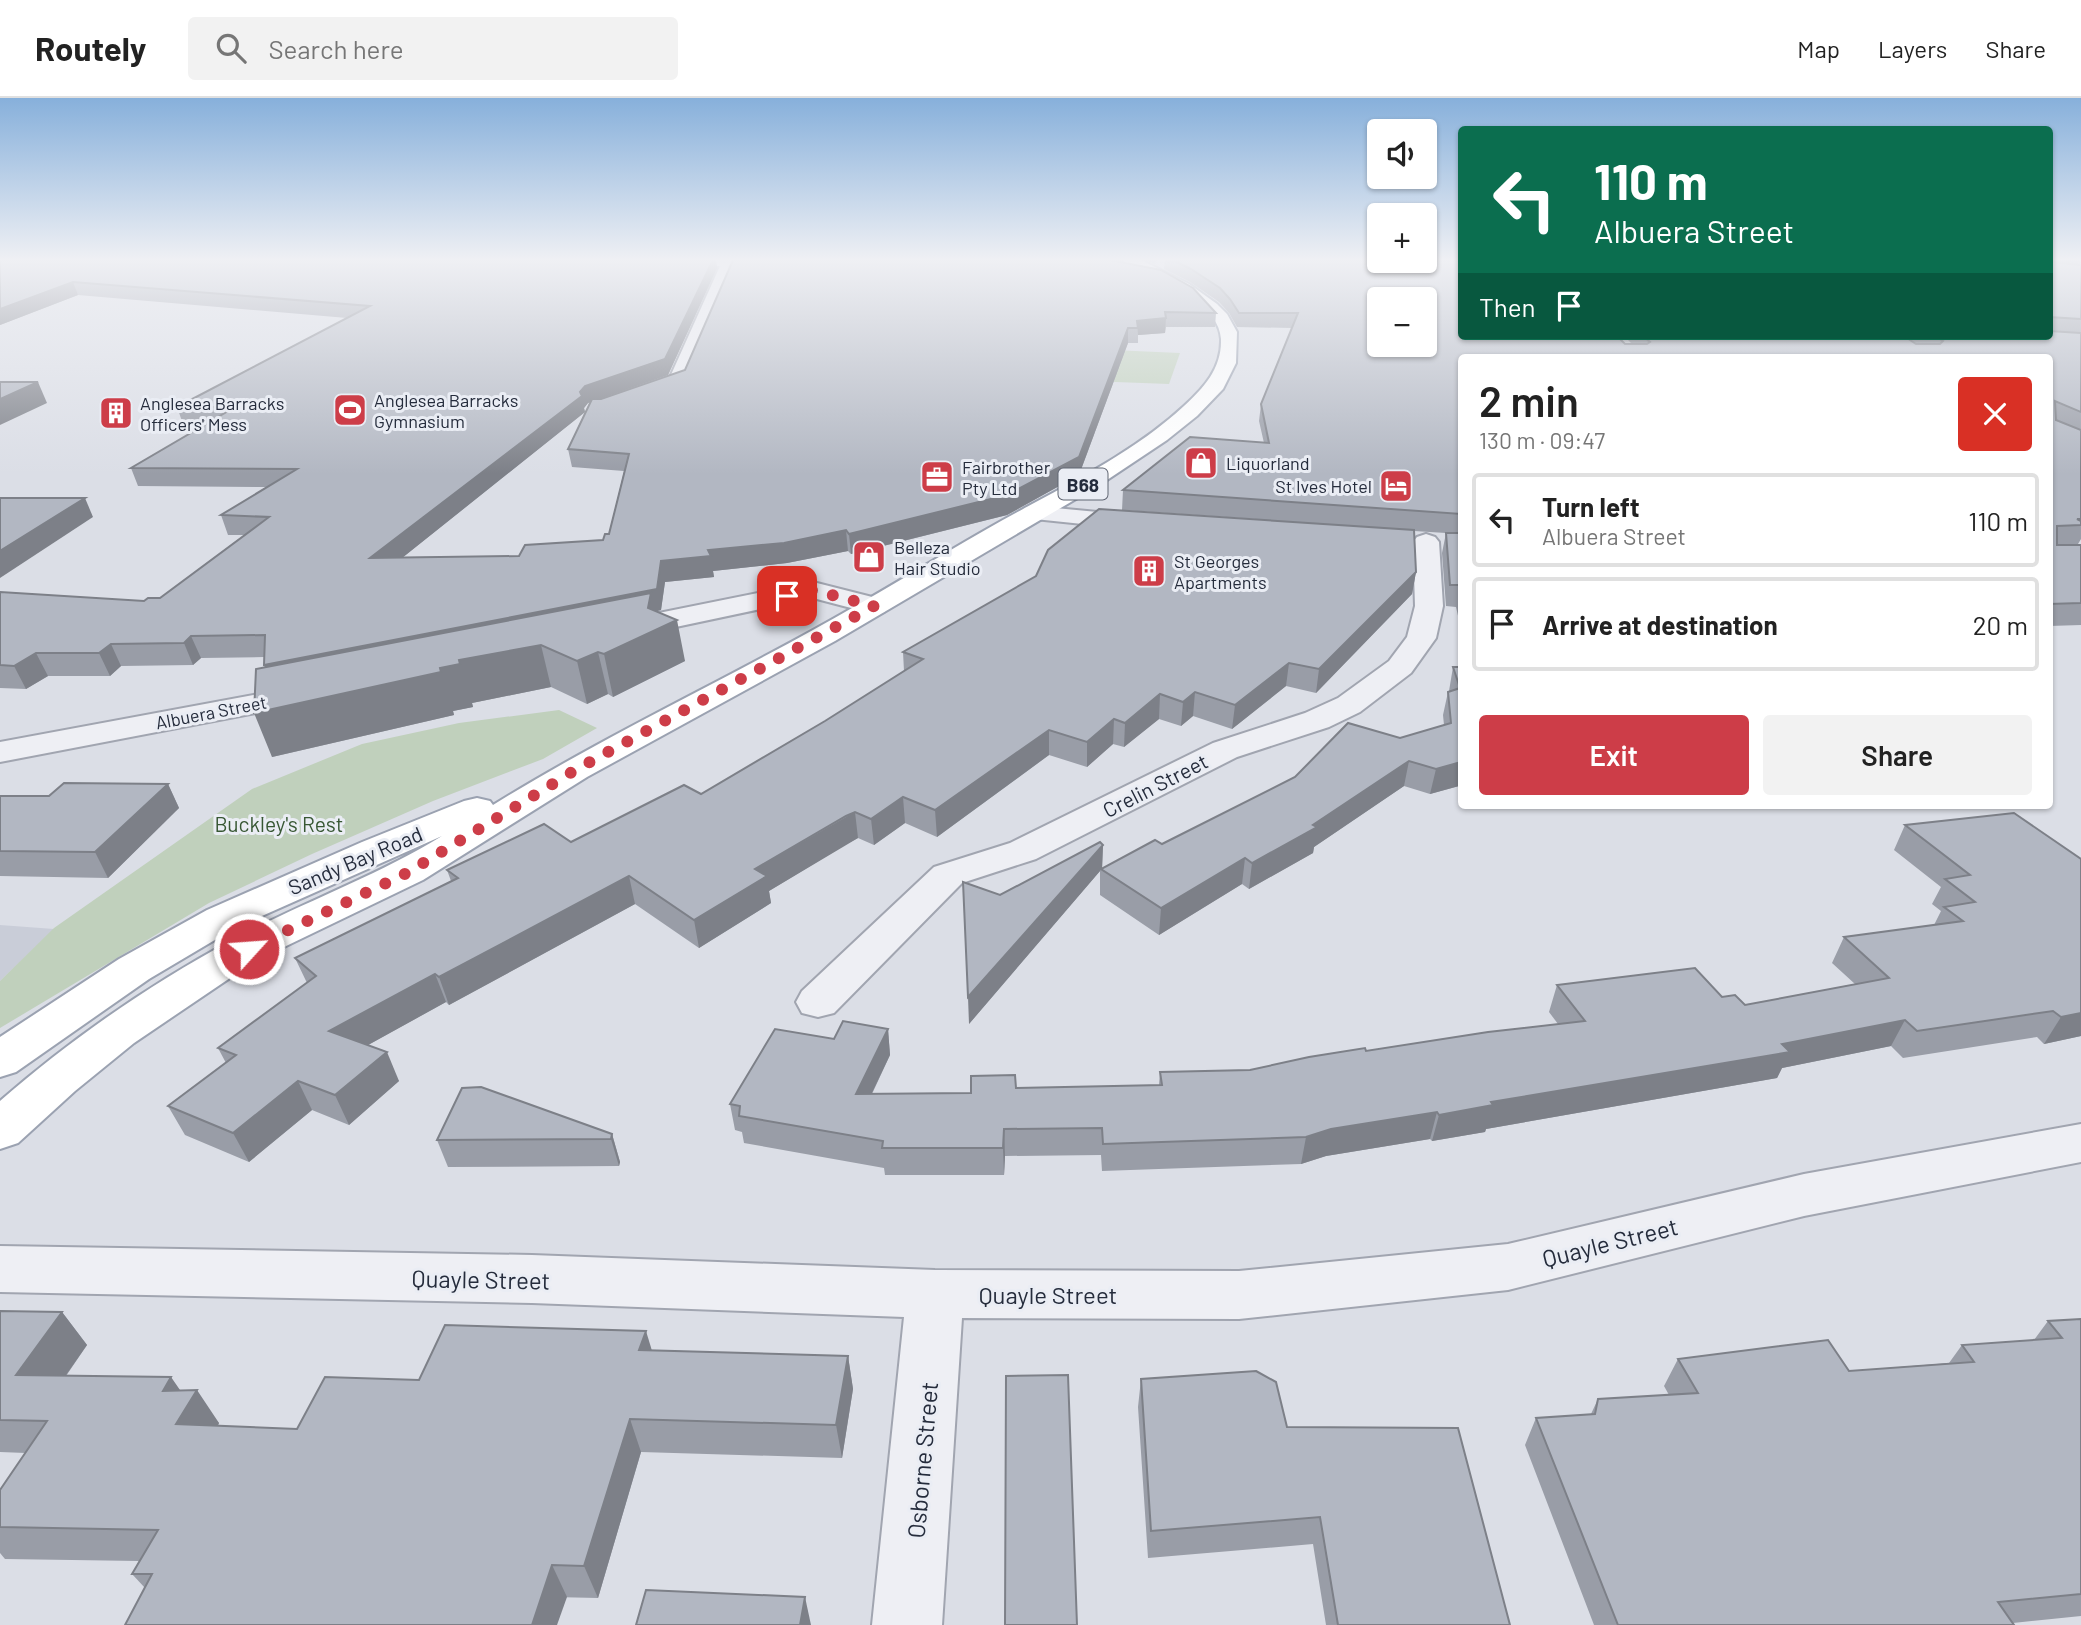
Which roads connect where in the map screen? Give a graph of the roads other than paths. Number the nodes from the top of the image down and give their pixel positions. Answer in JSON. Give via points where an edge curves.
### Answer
{"nodes":[{"id":1,"x":699,"y":331,"type":"edge"},
{"id":2,"x":1228,"y":331,"type":"edge"},
{"id":3,"x":622,"y":401,"type":"edge"},
{"id":4,"x":1034,"y":513,"type":"junction"},
{"id":5,"x":1158,"y":524,"type":"edge"},
{"id":6,"x":1425,"y":542,"type":"dead end"},
{"id":7,"x":874,"y":606,"type":"junction"},
{"id":8,"x":598,"y":635,"type":"edge"},
{"id":9,"x":328,"y":690,"type":"edge"},
{"id":10,"x":0,"y":752,"type":"edge"},
{"id":11,"x":577,"y":769,"type":"junction"},
{"id":12,"x":818,"y":1002,"type":"dead end"},
{"id":13,"x":0,"y":1060,"type":"edge"},
{"id":14,"x":0,"y":1130,"type":"edge"},
{"id":15,"x":2081,"y":1143,"type":"edge"},
{"id":16,"x":0,"y":1269,"type":"edge"},
{"id":17,"x":936,"y":1294,"type":"junction"},
{"id":18,"x":906,"y":1625,"type":"edge"}],
"edges":[{"from":1,"to":3,"type":"street","via":[[678,381]]},
{"from":2,"to":4,"type":"main road","name":"Sandy Bay Road","number":"B68","via":[[1226,369],[1213,392],[1147,445]]},
{"from":4,"to":5,"type":"street"},
{"from":4,"to":7,"type":"main road","name":"Sandy Bay Road","number":"B68"},
{"from":6,"to":12,"type":"street","name":"Crelin Street","via":[[1429,606],[1421,638],[1400,667],[1349,705],[1317,720],[1225,750],[1023,851],[948,876]]},
{"from":7,"to":8,"type":"street","via":[[813,590]]},
{"from":7,"to":11,"type":"main road","name":"Sandy Bay Road","number":"B68"},
{"from":9,"to":10,"type":"street","name":"Albuera Street"},
{"from":11,"to":13,"type":"main road","name":"Sandy Bay Road","number":"B68","via":[[375,850],[221,919],[134,970]]},
{"from":11,"to":14,"type":"main road","name":"Sandy Bay Road","number":"B68","via":[[407,873],[249,949],[113,1034]]},
{"from":15,"to":17,"type":"street","name":"Quayle Street","via":[[1804,1195],[1508,1267],[1239,1295]]},
{"from":16,"to":17,"type":"street","name":"Quayle Street","via":[[533,1279]]},
{"from":17,"to":18,"type":"street","name":"Osborne Street"}]}
